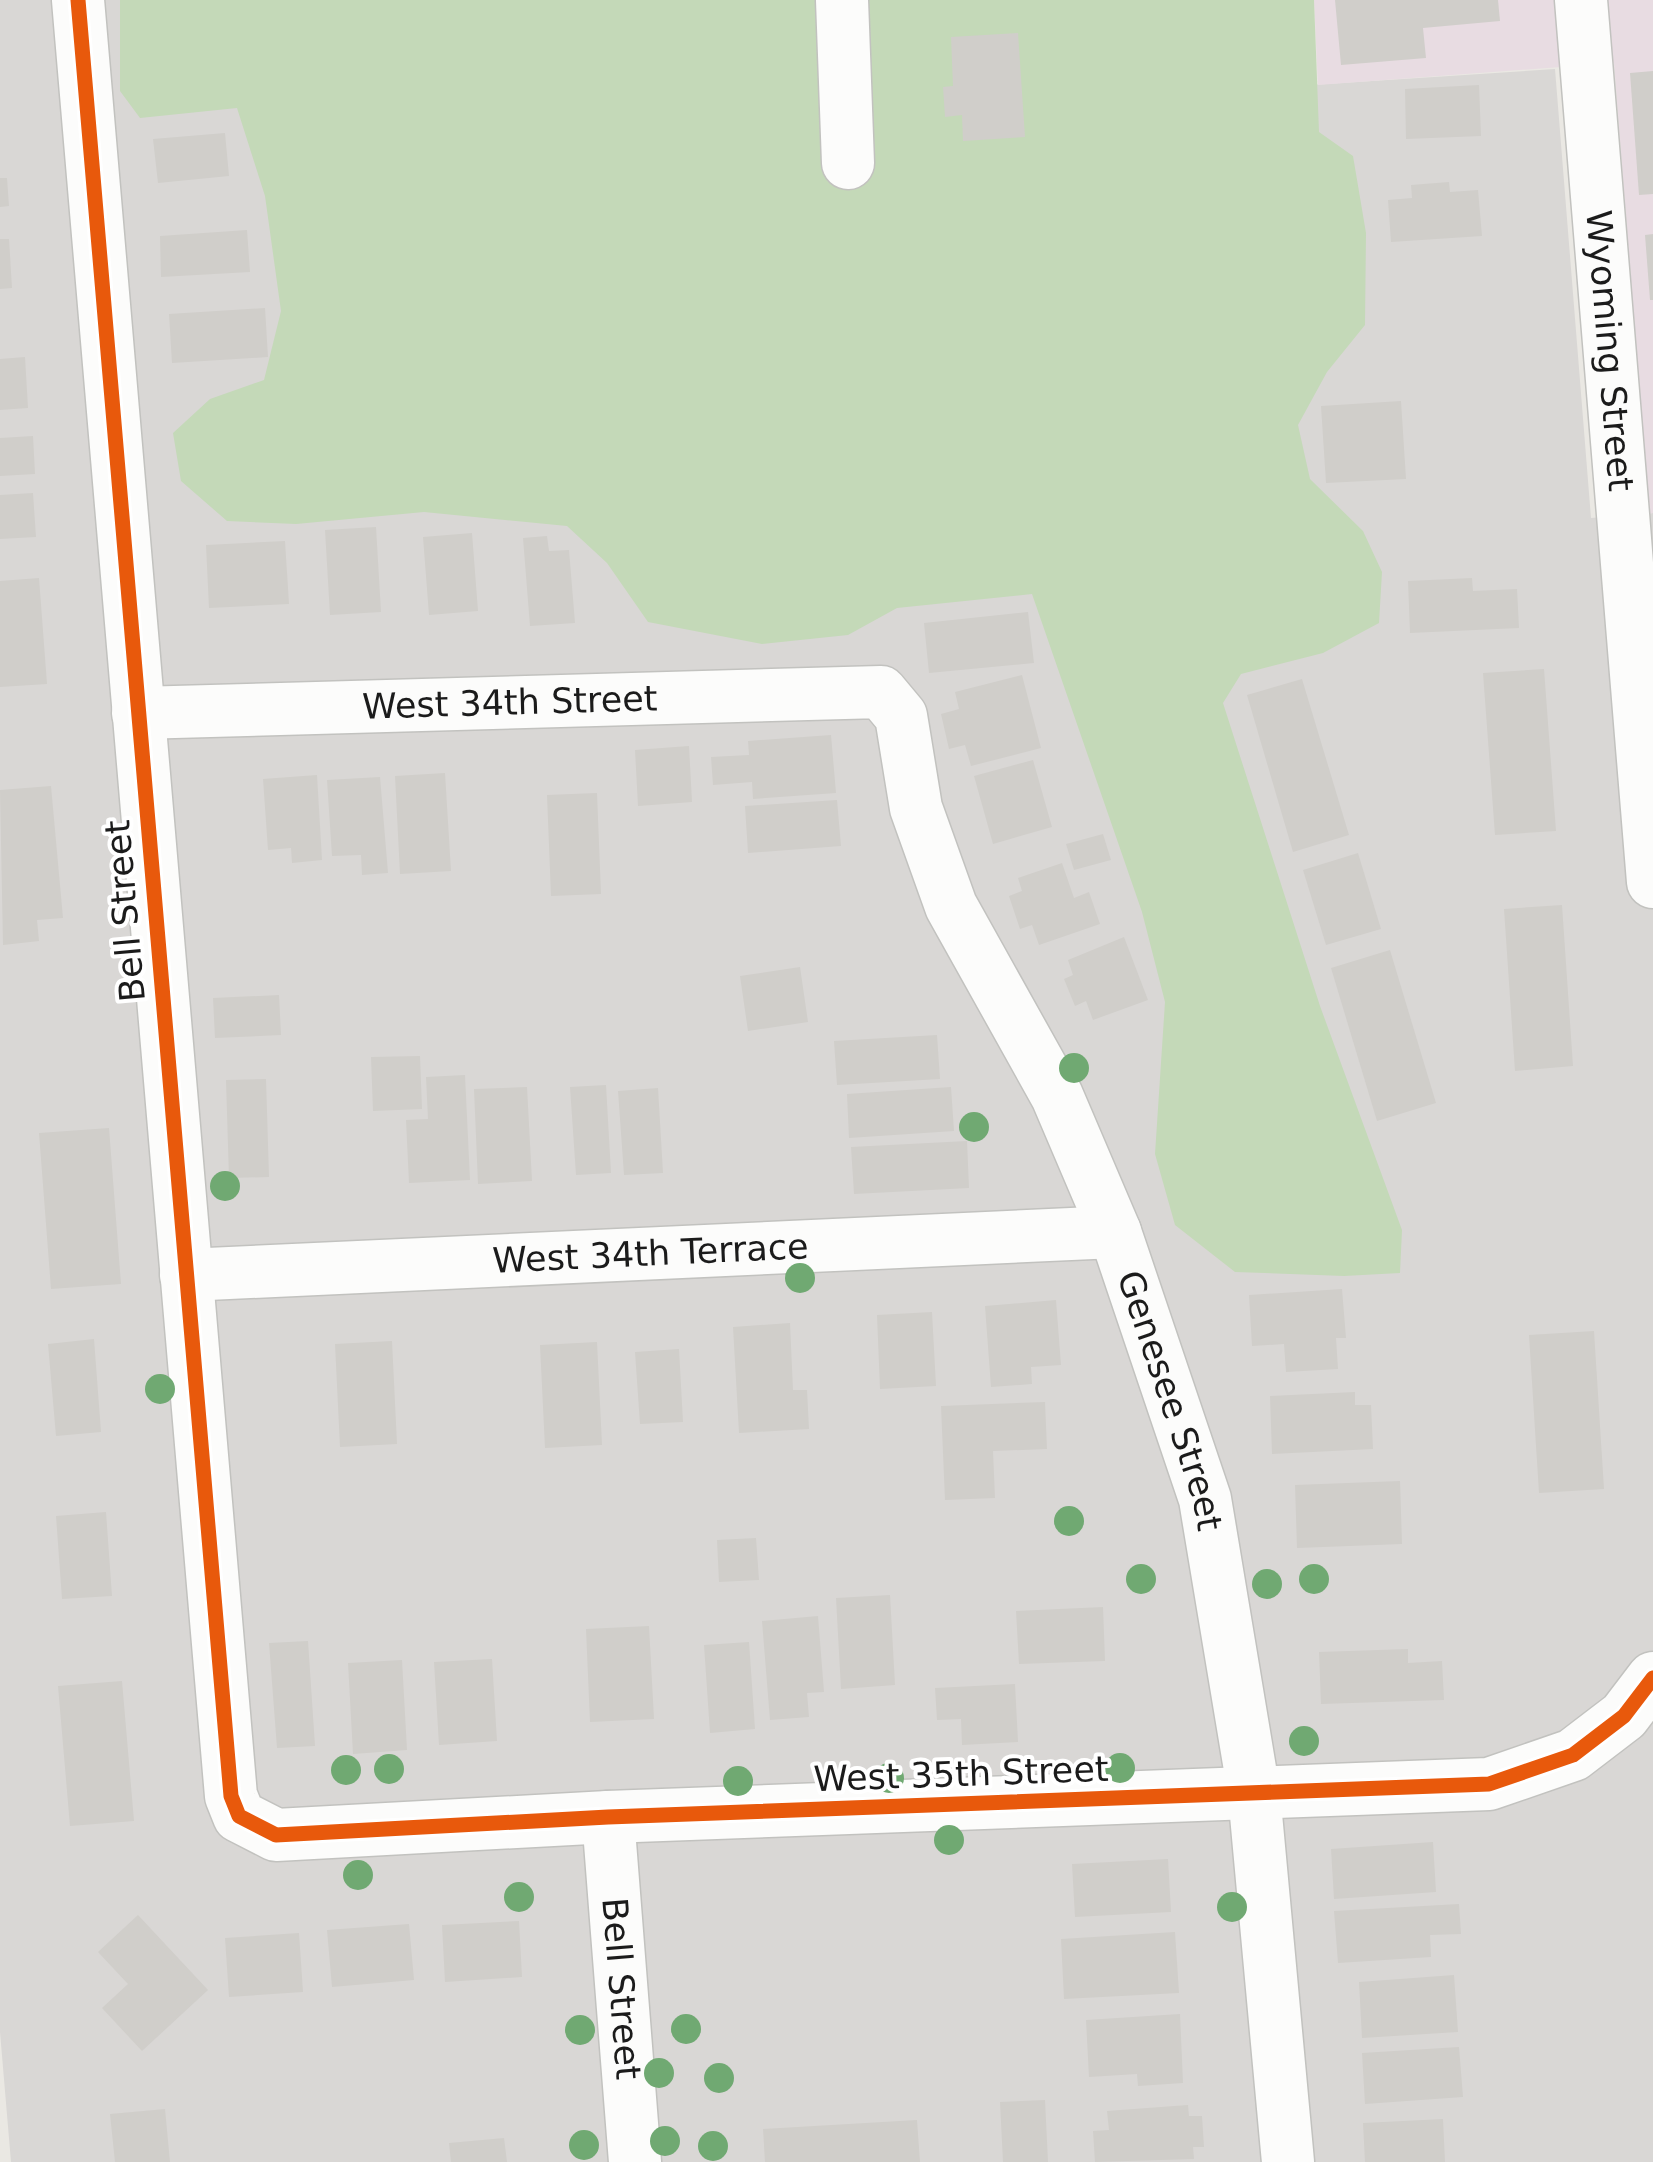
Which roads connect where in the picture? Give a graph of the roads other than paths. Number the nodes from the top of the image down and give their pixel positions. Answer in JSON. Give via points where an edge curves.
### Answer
{"nodes":[{"id":1,"x":78,"y":0,"type":"edge"},
{"id":2,"x":842,"y":0,"type":"edge"},
{"id":3,"x":1580,"y":0,"type":"edge"},
{"id":4,"x":848,"y":163,"type":"dead end"},
{"id":5,"x":881,"y":692,"type":"joint"},
{"id":6,"x":138,"y":713,"type":"junction"},
{"id":7,"x":1653,"y":882,"type":"edge"},
{"id":8,"x":1115,"y":1232,"type":"junction"},
{"id":9,"x":186,"y":1275,"type":"junction"},
{"id":10,"x":1653,"y":1678,"type":"edge"},
{"id":11,"x":1254,"y":1793,"type":"junction"},
{"id":12,"x":239,"y":1816,"type":"joint"},
{"id":13,"x":608,"y":1817,"type":"junction"},
{"id":14,"x":635,"y":2162,"type":"edge"},
{"id":15,"x":1288,"y":2162,"type":"edge"}],
"edges":[{"from":1,"to":6,"type":"street","name":"Bell Street"},
{"from":2,"to":4,"type":"street"},
{"from":3,"to":7,"type":"street","name":"Wyoming Street"},
{"from":5,"to":6,"type":"street","name":"West 34th Street"},
{"from":5,"to":8,"type":"street","name":"Genesee Street","via":[[901,716],[916,808],[951,906],[1057,1096]]},
{"from":6,"to":9,"type":"street","name":"Bell Street"},
{"from":8,"to":9,"type":"street","name":"West 34th Terrace"},
{"from":8,"to":11,"type":"street","name":"Genesee Street","via":[[1205,1500]]},
{"from":9,"to":12,"type":"street","name":"Bell Street","via":[[231,1796]]},
{"from":10,"to":11,"type":"street","name":"West 35th Street","via":[[1624,1716],[1574,1754],[1489,1784]]},
{"from":11,"to":13,"type":"street","name":"West 35th Street"},
{"from":11,"to":15,"type":"street","name":"Genesee Street"},
{"from":12,"to":13,"type":"street","name":"West 35th Street","via":[[276,1835]]},
{"from":13,"to":14,"type":"street","name":"Bell Street"}]}
